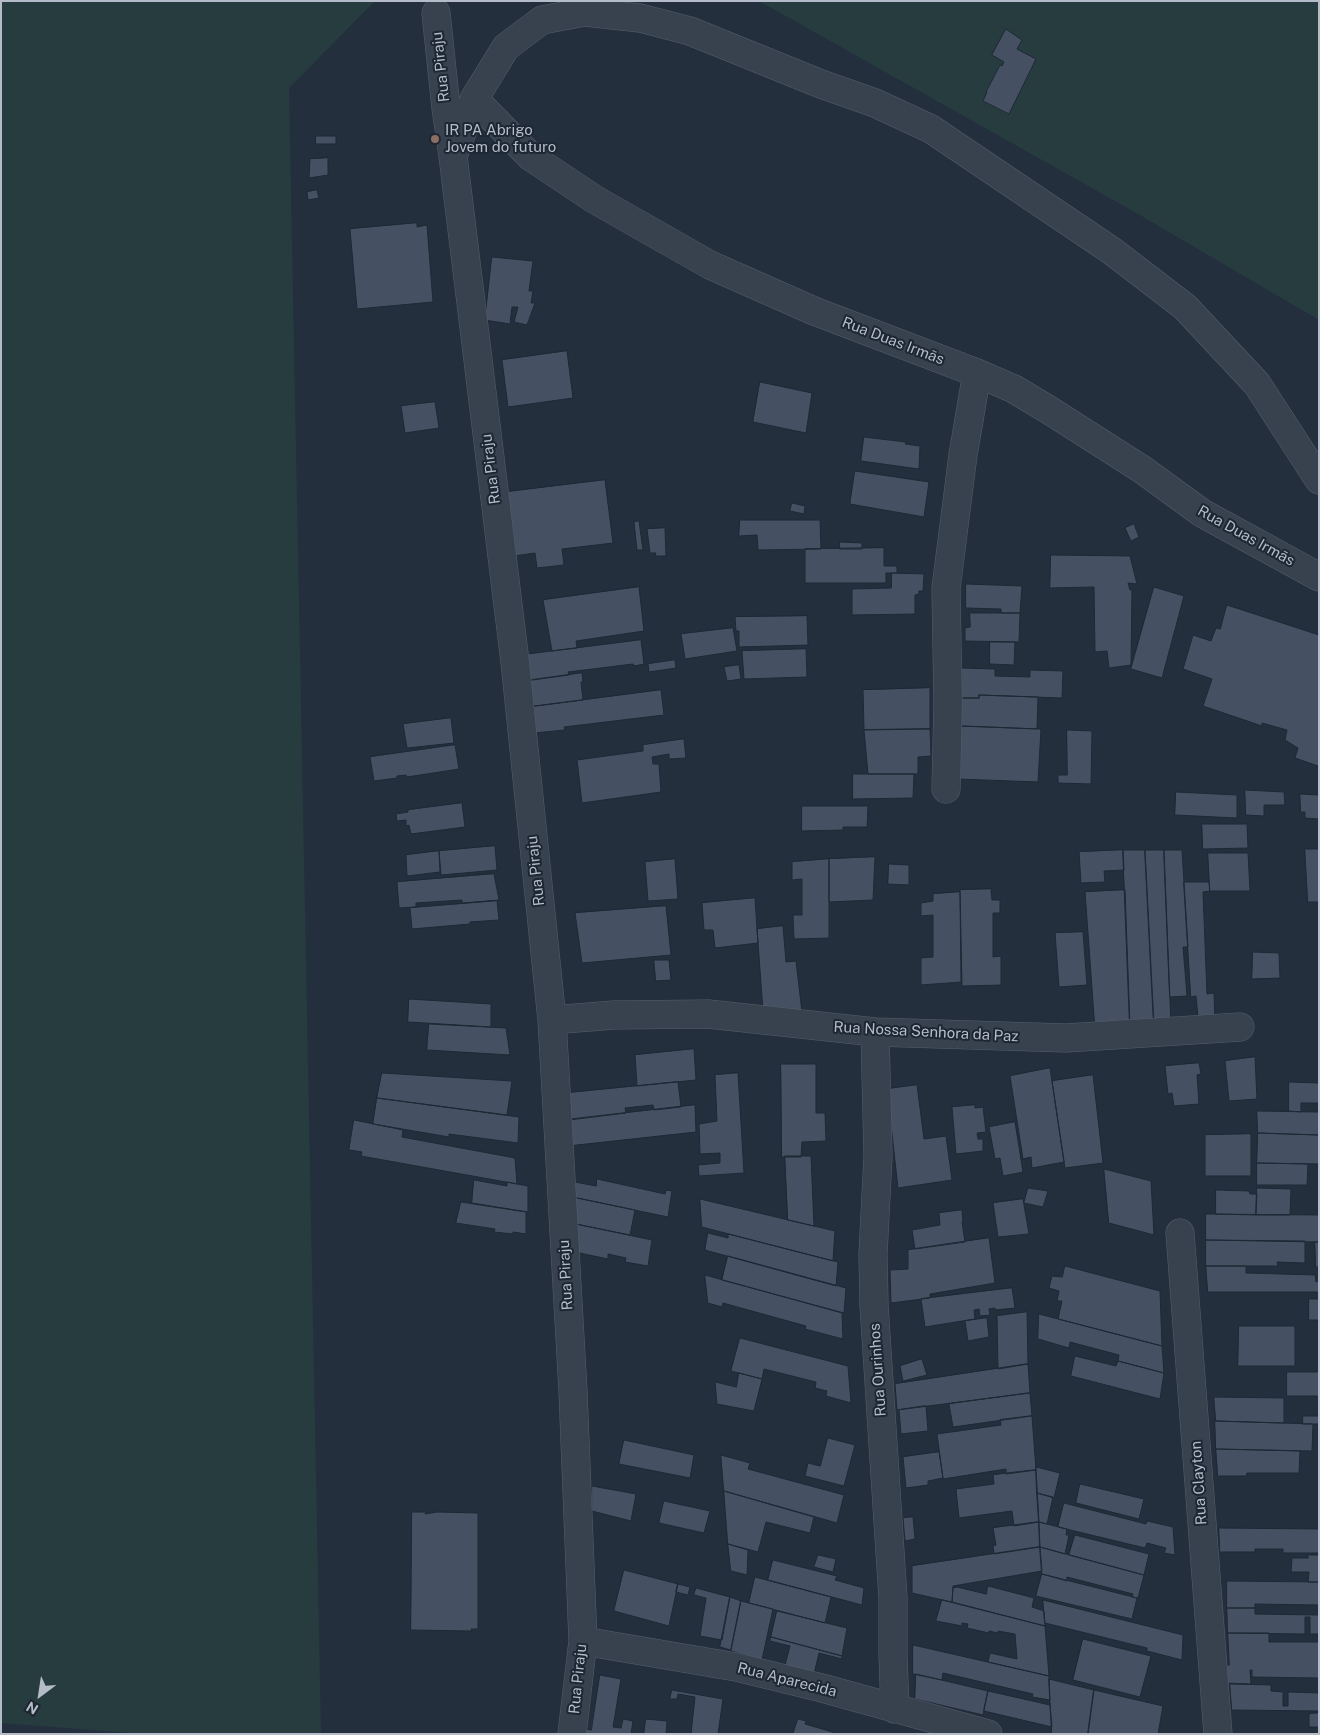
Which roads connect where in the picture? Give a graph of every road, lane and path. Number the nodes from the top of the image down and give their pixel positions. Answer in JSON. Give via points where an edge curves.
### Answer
{"nodes":[{"id":1,"x":436,"y":13,"type":"dead end"},
{"id":2,"x":474,"y":99,"type":"junction"},
{"id":3,"x":453,"y":156,"type":"junction"},
{"id":4,"x":977,"y":372,"type":"junction"},
{"id":5,"x":1319,"y":480,"type":"edge"},
{"id":6,"x":1319,"y":577,"type":"edge"},
{"id":7,"x":946,"y":789,"type":"dead end"},
{"id":8,"x":552,"y":1020,"type":"junction"},
{"id":9,"x":1240,"y":1028,"type":"dead end"},
{"id":10,"x":875,"y":1032,"type":"junction"},
{"id":11,"x":1180,"y":1233,"type":"dead end"},
{"id":12,"x":583,"y":1641,"type":"junction"},
{"id":13,"x":895,"y":1709,"type":"junction"},
{"id":14,"x":572,"y":1734,"type":"edge"},
{"id":15,"x":988,"y":1734,"type":"edge"},
{"id":16,"x":1218,"y":1734,"type":"edge"}],
"edges":[{"from":1,"to":3,"type":"street","name":"Rua Piraju"},
{"from":2,"to":3,"type":"street"},
{"from":2,"to":4,"type":"street","name":"Rua Duas Irmãs","via":[[531,157],[594,199],[710,265],[814,311]]},
{"from":2,"to":5,"type":"street","via":[[506,47],[542,20],[585,12],[640,18],[690,31],[875,103],[931,129],[1112,251],[1186,308],[1257,384]]},
{"from":3,"to":8,"type":"street","name":"Rua Piraju","via":[[514,662]]},
{"from":4,"to":6,"type":"street","name":"Rua Duas Irmãs","via":[[1049,410],[1143,470],[1202,513]]},
{"from":4,"to":7,"type":"street","via":[[946,588]]},
{"from":8,"to":10,"type":"street","name":"Rua Nossa Senhora da Paz","via":[[614,1015],[708,1014]]},
{"from":8,"to":12,"type":"street","name":"Rua Piraju","via":[[573,1390]]},
{"from":9,"to":10,"type":"street","name":"Rua Nossa Senhora da Paz","via":[[1066,1038]]},
{"from":10,"to":13,"type":"street","name":"Rua Ourinhos","via":[[878,1156],[874,1306],[893,1598]]},
{"from":11,"to":16,"type":"street","name":"Rua Clayton"},
{"from":12,"to":13,"type":"street","name":"Rua Aparecida","via":[[736,1667]]},
{"from":12,"to":14,"type":"street","name":"Rua Piraju"},
{"from":13,"to":15,"type":"street","name":"Rua Aparecida"}]}
